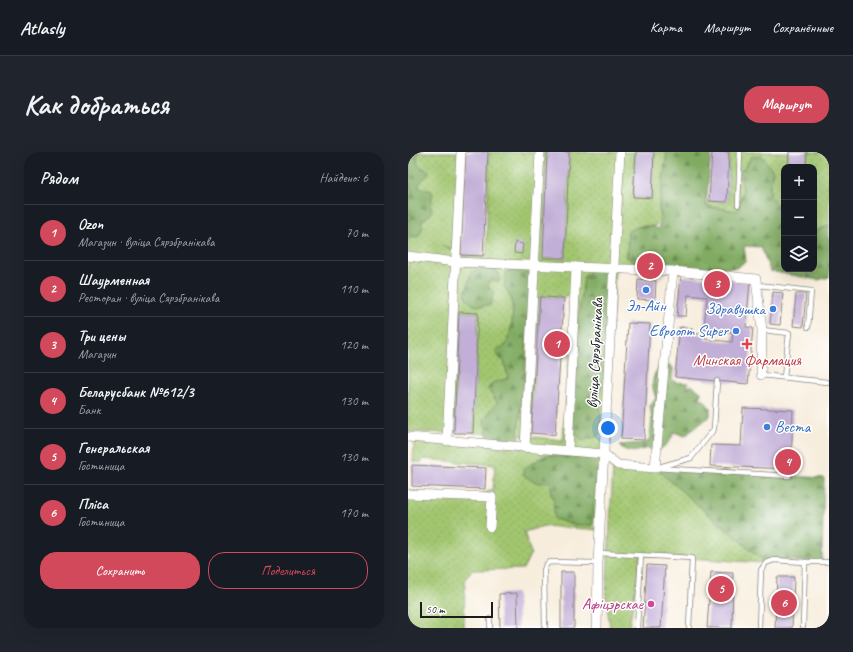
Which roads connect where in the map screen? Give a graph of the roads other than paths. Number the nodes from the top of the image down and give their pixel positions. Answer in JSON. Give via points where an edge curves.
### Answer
{"nodes":[{"id":1,"x":461,"y":152,"type":"edge"},
{"id":2,"x":540,"y":152,"type":"edge"},
{"id":3,"x":620,"y":152,"type":"edge"},
{"id":4,"x":740,"y":152,"type":"edge"},
{"id":5,"x":738,"y":205,"type":"dead end"},
{"id":6,"x":411,"y":258,"type":"edge"},
{"id":7,"x":455,"y":262,"type":"junction"},
{"id":8,"x":535,"y":266,"type":"junction"},
{"id":9,"x":576,"y":267,"type":"junction"},
{"id":10,"x":614,"y":269,"type":"junction"},
{"id":11,"x":673,"y":270,"type":"junction"},
{"id":12,"x":758,"y":285,"type":"junction"},
{"id":13,"x":808,"y":327,"type":"dead end"},
{"id":14,"x":762,"y":330,"type":"junction"},
{"id":15,"x":761,"y":375,"type":"joint"},
{"id":16,"x":784,"y":377,"type":"junction"},
{"id":17,"x":717,"y":381,"type":"dead end"},
{"id":18,"x":827,"y":382,"type":"dead end"},
{"id":19,"x":408,"y":437,"type":"edge"},
{"id":20,"x":447,"y":441,"type":"junction"},
{"id":21,"x":525,"y":448,"type":"junction"},
{"id":22,"x":568,"y":451,"type":"junction"},
{"id":23,"x":604,"y":454,"type":"junction"},
{"id":24,"x":655,"y":468,"type":"junction"},
{"id":25,"x":790,"y":476,"type":"dead end"},
{"id":26,"x":408,"y":494,"type":"edge"},
{"id":27,"x":490,"y":527,"type":"dead end"},
{"id":28,"x":599,"y":552,"type":"junction"},
{"id":29,"x":641,"y":555,"type":"junction"},
{"id":30,"x":805,"y":562,"type":"junction"},
{"id":31,"x":829,"y":562,"type":"edge"},
{"id":32,"x":598,"y":563,"type":"junction"},
{"id":33,"x":490,"y":619,"type":"dead end"},
{"id":34,"x":803,"y":626,"type":"dead end"},
{"id":35,"x":490,"y":628,"type":"edge"},
{"id":36,"x":545,"y":628,"type":"edge"},
{"id":37,"x":597,"y":628,"type":"edge"},
{"id":38,"x":637,"y":628,"type":"edge"},
{"id":39,"x":690,"y":628,"type":"edge"},
{"id":40,"x":759,"y":628,"type":"edge"}],
"edges":[{"from":1,"to":7,"type":"street"},
{"from":2,"to":8,"type":"street"},
{"from":3,"to":10,"type":"street","name":"вуліца Сярэбранікава"},
{"from":4,"to":5,"type":"lane"},
{"from":6,"to":7,"type":"street"},
{"from":7,"to":8,"type":"street"},
{"from":7,"to":20,"type":"street"},
{"from":8,"to":9,"type":"street"},
{"from":8,"to":21,"type":"street"},
{"from":9,"to":10,"type":"street"},
{"from":9,"to":22,"type":"street"},
{"from":10,"to":11,"type":"street"},
{"from":10,"to":23,"type":"street","name":"вуліца Сярэбранікава"},
{"from":11,"to":12,"type":"street","via":[[756,279]]},
{"from":11,"to":24,"type":"street"},
{"from":12,"to":13,"type":"lane","via":[[811,291]]},
{"from":12,"to":14,"type":"street"},
{"from":14,"to":15,"type":"street"},
{"from":14,"to":16,"type":"lane","via":[[789,333]]},
{"from":15,"to":16,"type":"lane"},
{"from":16,"to":18,"type":"lane"},
{"from":17,"to":24,"type":"lane","via":[[714,429],[691,458]]},
{"from":19,"to":20,"type":"street"},
{"from":20,"to":21,"type":"street"},
{"from":21,"to":22,"type":"street"},
{"from":22,"to":23,"type":"street"},
{"from":23,"to":24,"type":"street","via":[[618,465]]},
{"from":23,"to":28,"type":"street","name":"вуліца Сярэбранікава"},
{"from":24,"to":25,"type":"lane"},
{"from":26,"to":27,"type":"street","via":[[492,497]]},
{"from":28,"to":29,"type":"lane"},
{"from":28,"to":32,"type":"street","name":"вуліца Сярэбранікава"},
{"from":29,"to":38,"type":"lane"},
{"from":29,"to":39,"type":"lane","via":[[692,558]]},
{"from":30,"to":31,"type":"lane"},
{"from":30,"to":34,"type":"lane"},
{"from":30,"to":40,"type":"lane","via":[[774,560],[766,563],[761,570]]},
{"from":32,"to":36,"type":"lane","via":[[549,562],[546,565]]},
{"from":32,"to":37,"type":"street","name":"вуліца Сярэбранікава"},
{"from":33,"to":35,"type":"lane"}]}
